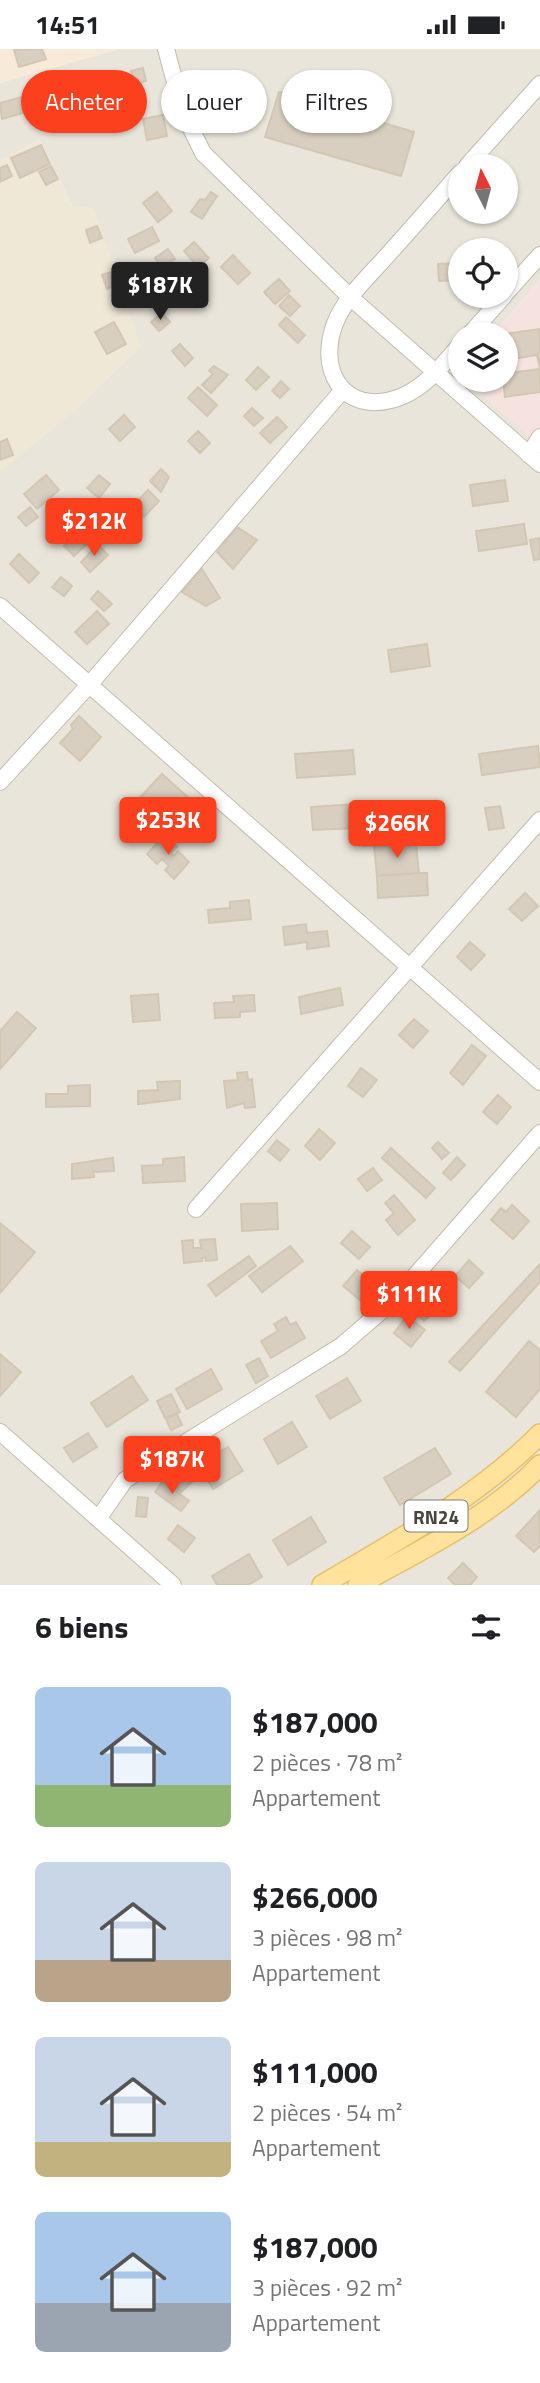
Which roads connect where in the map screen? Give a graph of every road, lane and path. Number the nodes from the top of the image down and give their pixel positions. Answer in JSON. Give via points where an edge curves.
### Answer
{"nodes":[{"id":1,"x":166,"y":49,"type":"edge"},
{"id":2,"x":540,"y":84,"type":"edge"},
{"id":3,"x":478,"y":154,"type":"edge"},
{"id":4,"x":448,"y":187,"type":"edge"},
{"id":5,"x":536,"y":266,"type":"edge"},
{"id":6,"x":518,"y":283,"type":"edge"},
{"id":7,"x":350,"y":297,"type":"junction"},
{"id":8,"x":493,"y":308,"type":"edge"},
{"id":9,"x":481,"y":322,"type":"edge"},
{"id":10,"x":448,"y":359,"type":"edge"},
{"id":11,"x":436,"y":373,"type":"junction"},
{"id":12,"x":342,"y":391,"type":"junction"},
{"id":13,"x":540,"y":437,"type":"edge"},
{"id":14,"x":535,"y":460,"type":"edge"},
{"id":15,"x":0,"y":606,"type":"edge"},
{"id":16,"x":89,"y":685,"type":"junction"},
{"id":17,"x":0,"y":782,"type":"edge"},
{"id":18,"x":540,"y":820,"type":"edge"},
{"id":19,"x":410,"y":968,"type":"junction"},
{"id":20,"x":540,"y":1082,"type":"edge"},
{"id":21,"x":540,"y":1133,"type":"edge"},
{"id":22,"x":196,"y":1209,"type":"dead end"},
{"id":23,"x":0,"y":1432,"type":"edge"},
{"id":24,"x":540,"y":1434,"type":"edge"},
{"id":25,"x":540,"y":1465,"type":"edge"},
{"id":26,"x":98,"y":1518,"type":"junction"},
{"id":27,"x":173,"y":1585,"type":"edge"},
{"id":28,"x":322,"y":1585,"type":"edge"},
{"id":29,"x":359,"y":1585,"type":"edge"}],
"edges":[{"from":1,"to":7,"type":"street","via":[[183,112],[203,153]]},
{"from":2,"to":3,"type":"street"},
{"from":4,"to":7,"type":"street"},
{"from":5,"to":6,"type":"street"},
{"from":7,"to":11,"type":"street"},
{"from":7,"to":12,"type":"street","via":[[334,327],[330,360],[333,379]]},
{"from":8,"to":9,"type":"street"},
{"from":10,"to":11,"type":"street"},
{"from":11,"to":12,"type":"street","via":[[406,395],[382,402],[359,401]]},
{"from":11,"to":14,"type":"street"},
{"from":12,"to":16,"type":"street"},
{"from":13,"to":14,"type":"street"},
{"from":15,"to":16,"type":"street"},
{"from":16,"to":17,"type":"street"},
{"from":16,"to":19,"type":"street"},
{"from":18,"to":19,"type":"street"},
{"from":19,"to":20,"type":"street"},
{"from":19,"to":22,"type":"street"},
{"from":21,"to":26,"type":"street","via":[[393,1301],[341,1346],[125,1480]]},
{"from":23,"to":26,"type":"street"},
{"from":24,"to":28,"type":"main road","number":"RN24","via":[[506,1468]]},
{"from":25,"to":29,"type":"main road","number":"RN24","via":[[524,1482],[446,1535]]},
{"from":26,"to":27,"type":"street"}]}
